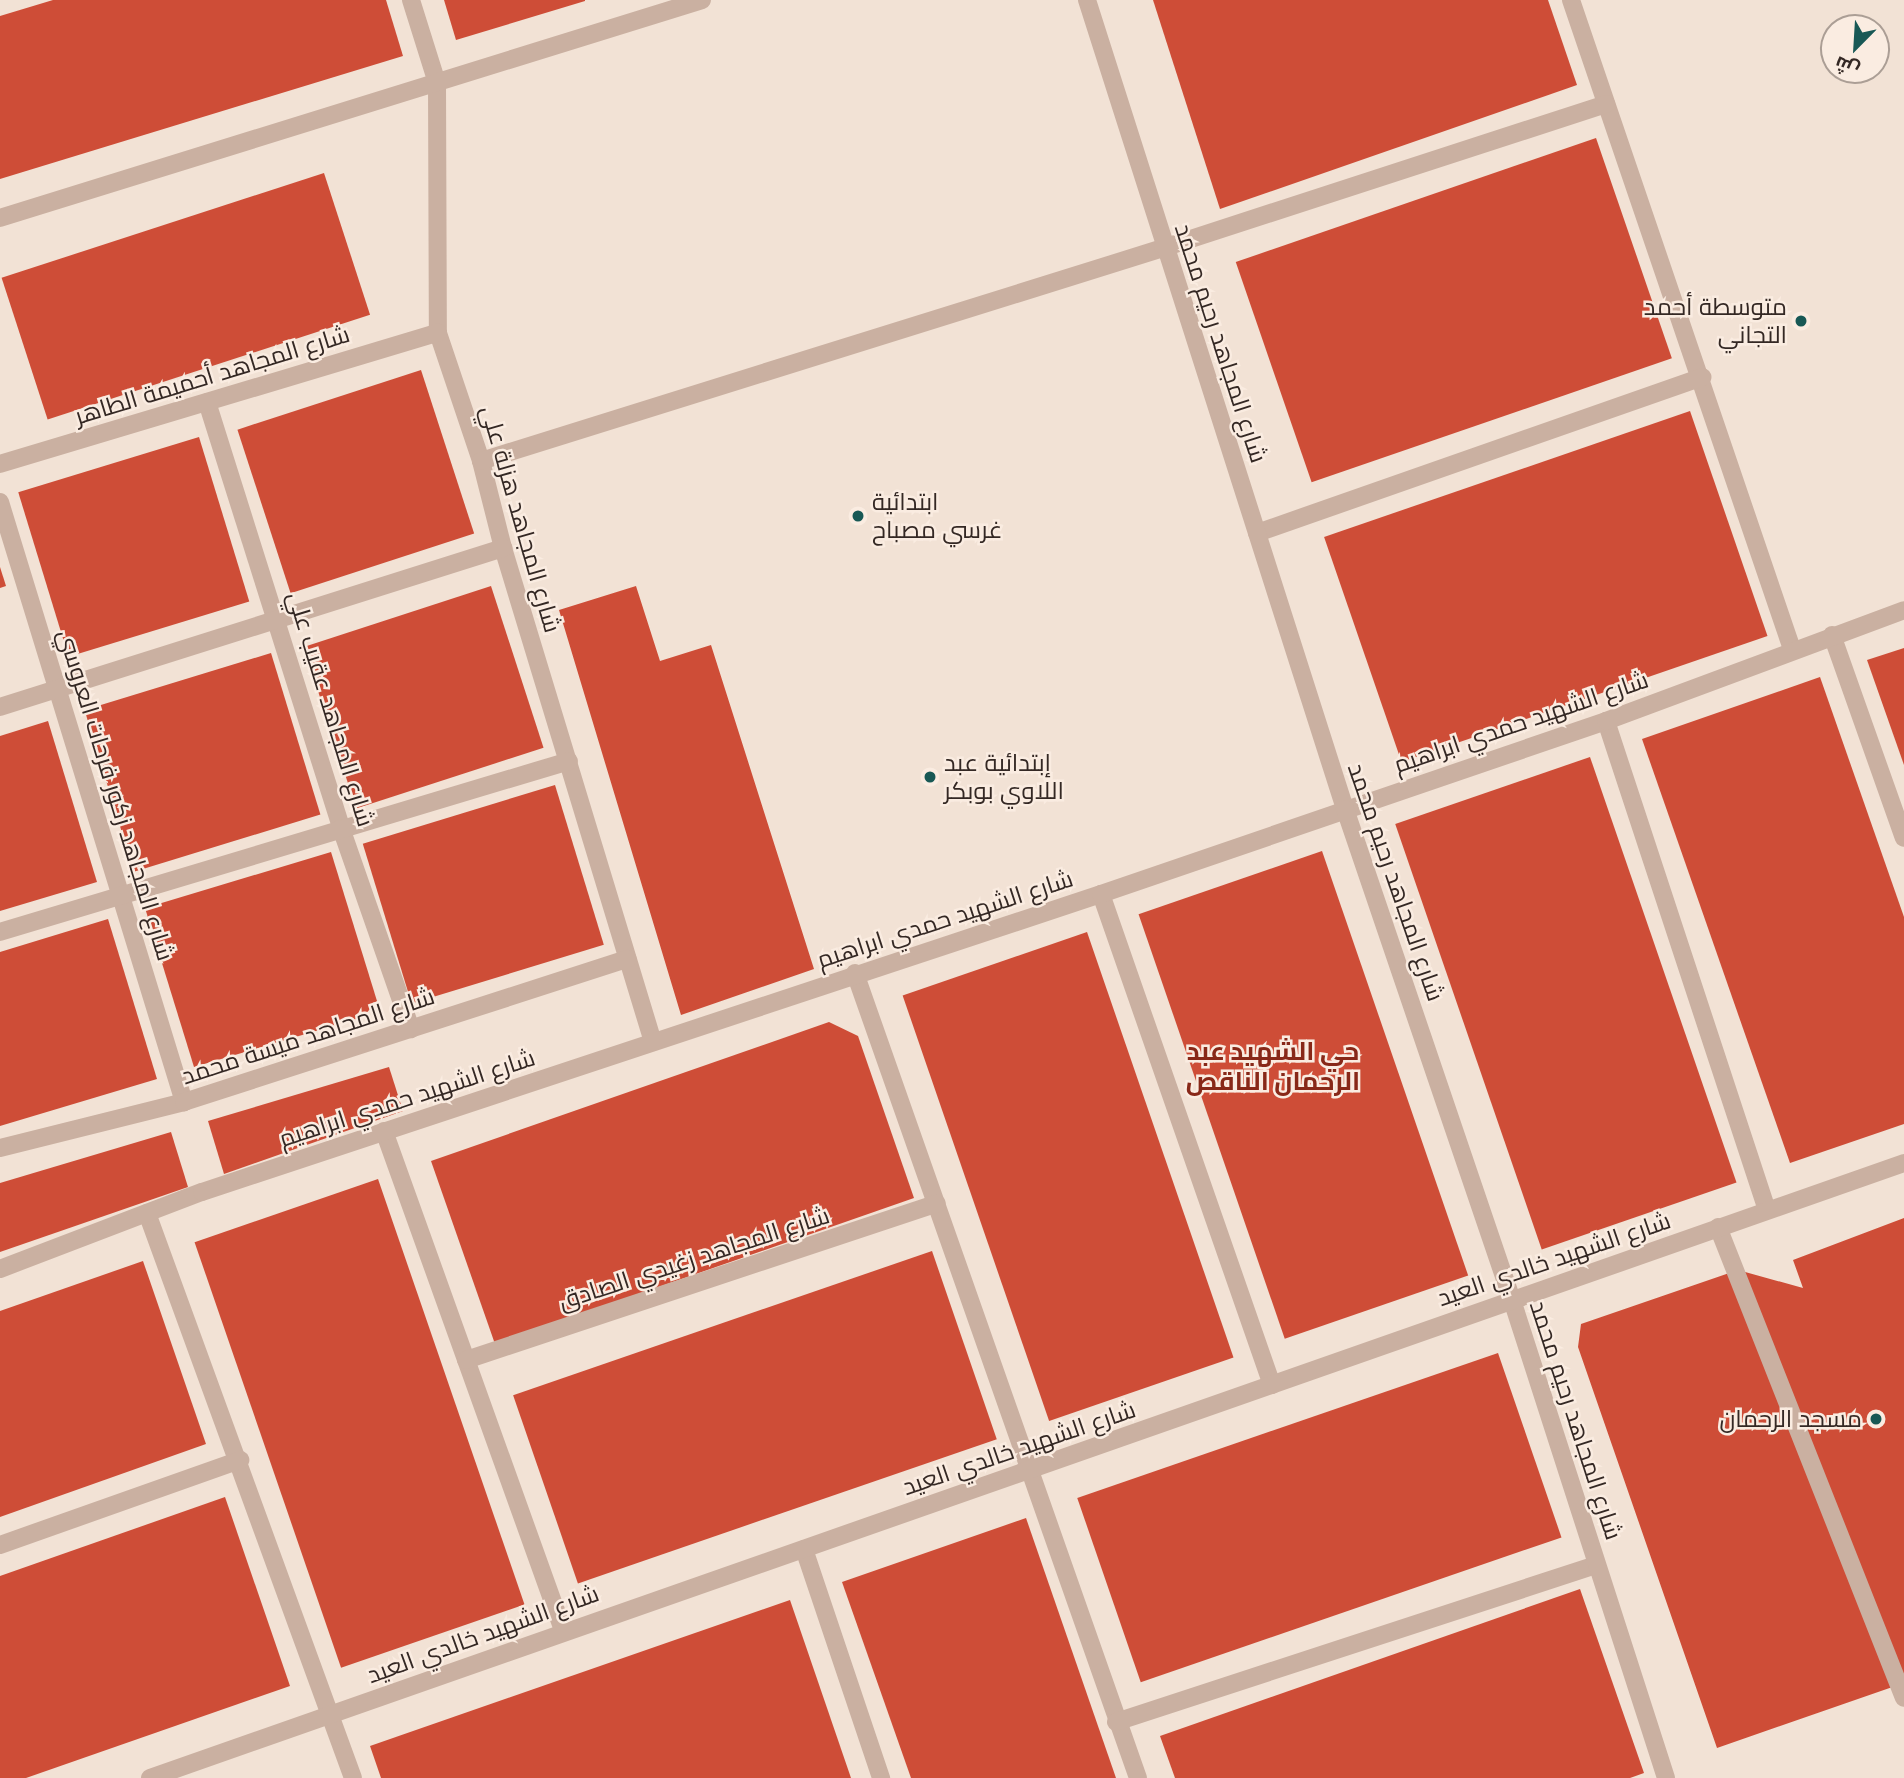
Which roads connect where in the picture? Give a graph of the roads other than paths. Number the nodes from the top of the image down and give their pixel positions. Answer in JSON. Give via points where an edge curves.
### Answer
{"nodes":[{"id":1,"x":411,"y":0,"type":"edge"},
{"id":2,"x":702,"y":0,"type":"edge"},
{"id":3,"x":1087,"y":0,"type":"edge"},
{"id":4,"x":1571,"y":0,"type":"edge"},
{"id":5,"x":438,"y":83,"type":"junction"},
{"id":6,"x":1606,"y":104,"type":"junction"},
{"id":7,"x":0,"y":218,"type":"edge"},
{"id":8,"x":1163,"y":248,"type":"junction"},
{"id":9,"x":438,"y":333,"type":"junction"},
{"id":10,"x":1702,"y":377,"type":"junction"},
{"id":11,"x":207,"y":402,"type":"junction"},
{"id":12,"x":481,"y":461,"type":"junction"},
{"id":13,"x":0,"y":464,"type":"edge"},
{"id":14,"x":0,"y":502,"type":"edge"},
{"id":15,"x":1258,"y":533,"type":"junction"},
{"id":16,"x":503,"y":548,"type":"junction"},
{"id":17,"x":1904,"y":610,"type":"edge"},
{"id":18,"x":279,"y":619,"type":"junction"},
{"id":19,"x":1832,"y":635,"type":"junction"},
{"id":20,"x":1792,"y":649,"type":"junction"},
{"id":21,"x":58,"y":690,"type":"junction"},
{"id":22,"x":0,"y":708,"type":"edge"},
{"id":23,"x":1606,"y":721,"type":"junction"},
{"id":24,"x":569,"y":761,"type":"junction"},
{"id":25,"x":1345,"y":809,"type":"junction"},
{"id":26,"x":341,"y":828,"type":"junction"},
{"id":27,"x":1904,"y":838,"type":"edge"},
{"id":28,"x":1101,"y":894,"type":"junction"},
{"id":29,"x":121,"y":896,"type":"junction"},
{"id":30,"x":0,"y":932,"type":"edge"},
{"id":31,"x":628,"y":958,"type":"junction"},
{"id":32,"x":855,"y":973,"type":"junction"},
{"id":33,"x":411,"y":1029,"type":"junction"},
{"id":34,"x":653,"y":1042,"type":"junction"},
{"id":35,"x":184,"y":1102,"type":"junction"},
{"id":36,"x":384,"y":1131,"type":"junction"},
{"id":37,"x":0,"y":1148,"type":"edge"},
{"id":38,"x":1904,"y":1163,"type":"edge"},
{"id":39,"x":937,"y":1203,"type":"junction"},
{"id":40,"x":1767,"y":1210,"type":"junction"},
{"id":41,"x":147,"y":1213,"type":"junction"},
{"id":42,"x":1718,"y":1227,"type":"junction"},
{"id":43,"x":0,"y":1269,"type":"edge"},
{"id":44,"x":1512,"y":1300,"type":"junction"},
{"id":45,"x":466,"y":1360,"type":"junction"},
{"id":46,"x":1272,"y":1385,"type":"junction"},
{"id":47,"x":240,"y":1460,"type":"junction"},
{"id":48,"x":1029,"y":1470,"type":"junction"},
{"id":49,"x":0,"y":1545,"type":"edge"},
{"id":50,"x":804,"y":1549,"type":"junction"},
{"id":51,"x":1597,"y":1564,"type":"junction"},
{"id":52,"x":563,"y":1630,"type":"junction"},
{"id":53,"x":1904,"y":1698,"type":"edge"},
{"id":54,"x":330,"y":1714,"type":"junction"},
{"id":55,"x":1116,"y":1722,"type":"junction"},
{"id":56,"x":150,"y":1778,"type":"edge"},
{"id":57,"x":354,"y":1778,"type":"edge"},
{"id":58,"x":881,"y":1778,"type":"edge"},
{"id":59,"x":1138,"y":1778,"type":"edge"},
{"id":60,"x":1666,"y":1778,"type":"edge"}],
"edges":[{"from":1,"to":5,"type":"street","name":"شارع المجاهد هزلة علي"},
{"from":2,"to":5,"type":"street"},
{"from":3,"to":8,"type":"street","name":"شارع المجاهد رحيم محمد"},
{"from":4,"to":6,"type":"street"},
{"from":5,"to":7,"type":"street"},
{"from":5,"to":9,"type":"street","name":"شارع المجاهد هزلة علي"},
{"from":6,"to":8,"type":"street"},
{"from":6,"to":10,"type":"street"},
{"from":8,"to":12,"type":"street"},
{"from":8,"to":15,"type":"street","name":"شارع المجاهد رحيم محمد"},
{"from":9,"to":11,"type":"street","name":"شارع المجاهد أحميمة الطاهر"},
{"from":9,"to":12,"type":"street","name":"شارع المجاهد هزلة علي"},
{"from":10,"to":15,"type":"street"},
{"from":10,"to":20,"type":"street"},
{"from":11,"to":13,"type":"street","name":"شارع المجاهد أحميمة الطاهر"},
{"from":11,"to":18,"type":"street","name":"شارع المجاهد عقيب علي"},
{"from":12,"to":16,"type":"street","name":"شارع المجاهد هزلة علي"},
{"from":14,"to":21,"type":"street","name":"شارع المجاهد زكور فرحات العروسي"},
{"from":15,"to":25,"type":"street","name":"شارع المجاهد رحيم محمد"},
{"from":16,"to":18,"type":"street"},
{"from":16,"to":24,"type":"street","name":"شارع المجاهد هزلة علي"},
{"from":17,"to":19,"type":"street","name":"شارع الشهيد حمدي ابراهيم"},
{"from":18,"to":21,"type":"street"},
{"from":18,"to":26,"type":"street","name":"شارع المجاهد عقيب علي"},
{"from":19,"to":20,"type":"street","name":"شارع الشهيد حمدي ابراهيم"},
{"from":19,"to":27,"type":"street"},
{"from":20,"to":23,"type":"street","name":"شارع الشهيد حمدي ابراهيم"},
{"from":21,"to":22,"type":"street"},
{"from":21,"to":29,"type":"street","name":"شارع المجاهد زكور فرحات العروسي"},
{"from":23,"to":25,"type":"street","name":"شارع الشهيد حمدي ابراهيم"},
{"from":23,"to":40,"type":"street"},
{"from":24,"to":26,"type":"street"},
{"from":24,"to":31,"type":"street","name":"شارع المجاهد هزلة علي"},
{"from":25,"to":28,"type":"street","name":"شارع الشهيد حمدي ابراهيم"},
{"from":25,"to":44,"type":"street","name":"شارع المجاهد رحيم محمد"},
{"from":26,"to":29,"type":"street"},
{"from":26,"to":33,"type":"street","name":"شارع المجاهد عقيب علي"},
{"from":28,"to":32,"type":"street","name":"شارع الشهيد حمدي ابراهيم"},
{"from":28,"to":46,"type":"street"},
{"from":29,"to":30,"type":"street"},
{"from":29,"to":35,"type":"street","name":"شارع المجاهد زكور فرحات العروسي"},
{"from":31,"to":33,"type":"street","name":"شارع المجاهد ميسة محمد"},
{"from":31,"to":34,"type":"street","name":"شارع المجاهد هزلة علي"},
{"from":32,"to":34,"type":"street","name":"شارع الشهيد حمدي ابراهيم"},
{"from":32,"to":39,"type":"street"},
{"from":33,"to":35,"type":"street","name":"شارع المجاهد ميسة محمد"},
{"from":34,"to":36,"type":"street","name":"شارع الشهيد حمدي ابراهيم"},
{"from":35,"to":37,"type":"street","name":"شارع المجاهد ميسة محمد"},
{"from":36,"to":41,"type":"street","name":"شارع الشهيد حمدي ابراهيم"},
{"from":36,"to":45,"type":"street"},
{"from":38,"to":40,"type":"street","name":"شارع الشهيد خالدي العيد"},
{"from":39,"to":45,"type":"street","name":"شارع المجاهد زغيدي الصادق"},
{"from":39,"to":48,"type":"street"},
{"from":40,"to":42,"type":"street","name":"شارع الشهيد خالدي العيد"},
{"from":41,"to":43,"type":"street","name":"شارع الشهيد حمدي ابراهيم"},
{"from":41,"to":47,"type":"street"},
{"from":42,"to":44,"type":"street","name":"شارع الشهيد خالدي العيد"},
{"from":42,"to":53,"type":"street"},
{"from":44,"to":46,"type":"street","name":"شارع الشهيد خالدي العيد"},
{"from":44,"to":51,"type":"street","name":"شارع المجاهد رحيم محمد"},
{"from":45,"to":52,"type":"street"},
{"from":46,"to":48,"type":"street","name":"شارع الشهيد خالدي العيد"},
{"from":47,"to":49,"type":"street"},
{"from":47,"to":54,"type":"street"},
{"from":48,"to":50,"type":"street","name":"شارع الشهيد خالدي العيد"},
{"from":48,"to":55,"type":"street"},
{"from":50,"to":52,"type":"street","name":"شارع الشهيد خالدي العيد"},
{"from":50,"to":58,"type":"street"},
{"from":51,"to":55,"type":"street"},
{"from":51,"to":60,"type":"street","name":"شارع المجاهد رحيم محمد"},
{"from":52,"to":54,"type":"street","name":"شارع الشهيد خالدي العيد"},
{"from":54,"to":56,"type":"street","name":"شارع الشهيد خالدي العيد"},
{"from":54,"to":57,"type":"street"},
{"from":55,"to":59,"type":"street"}]}
